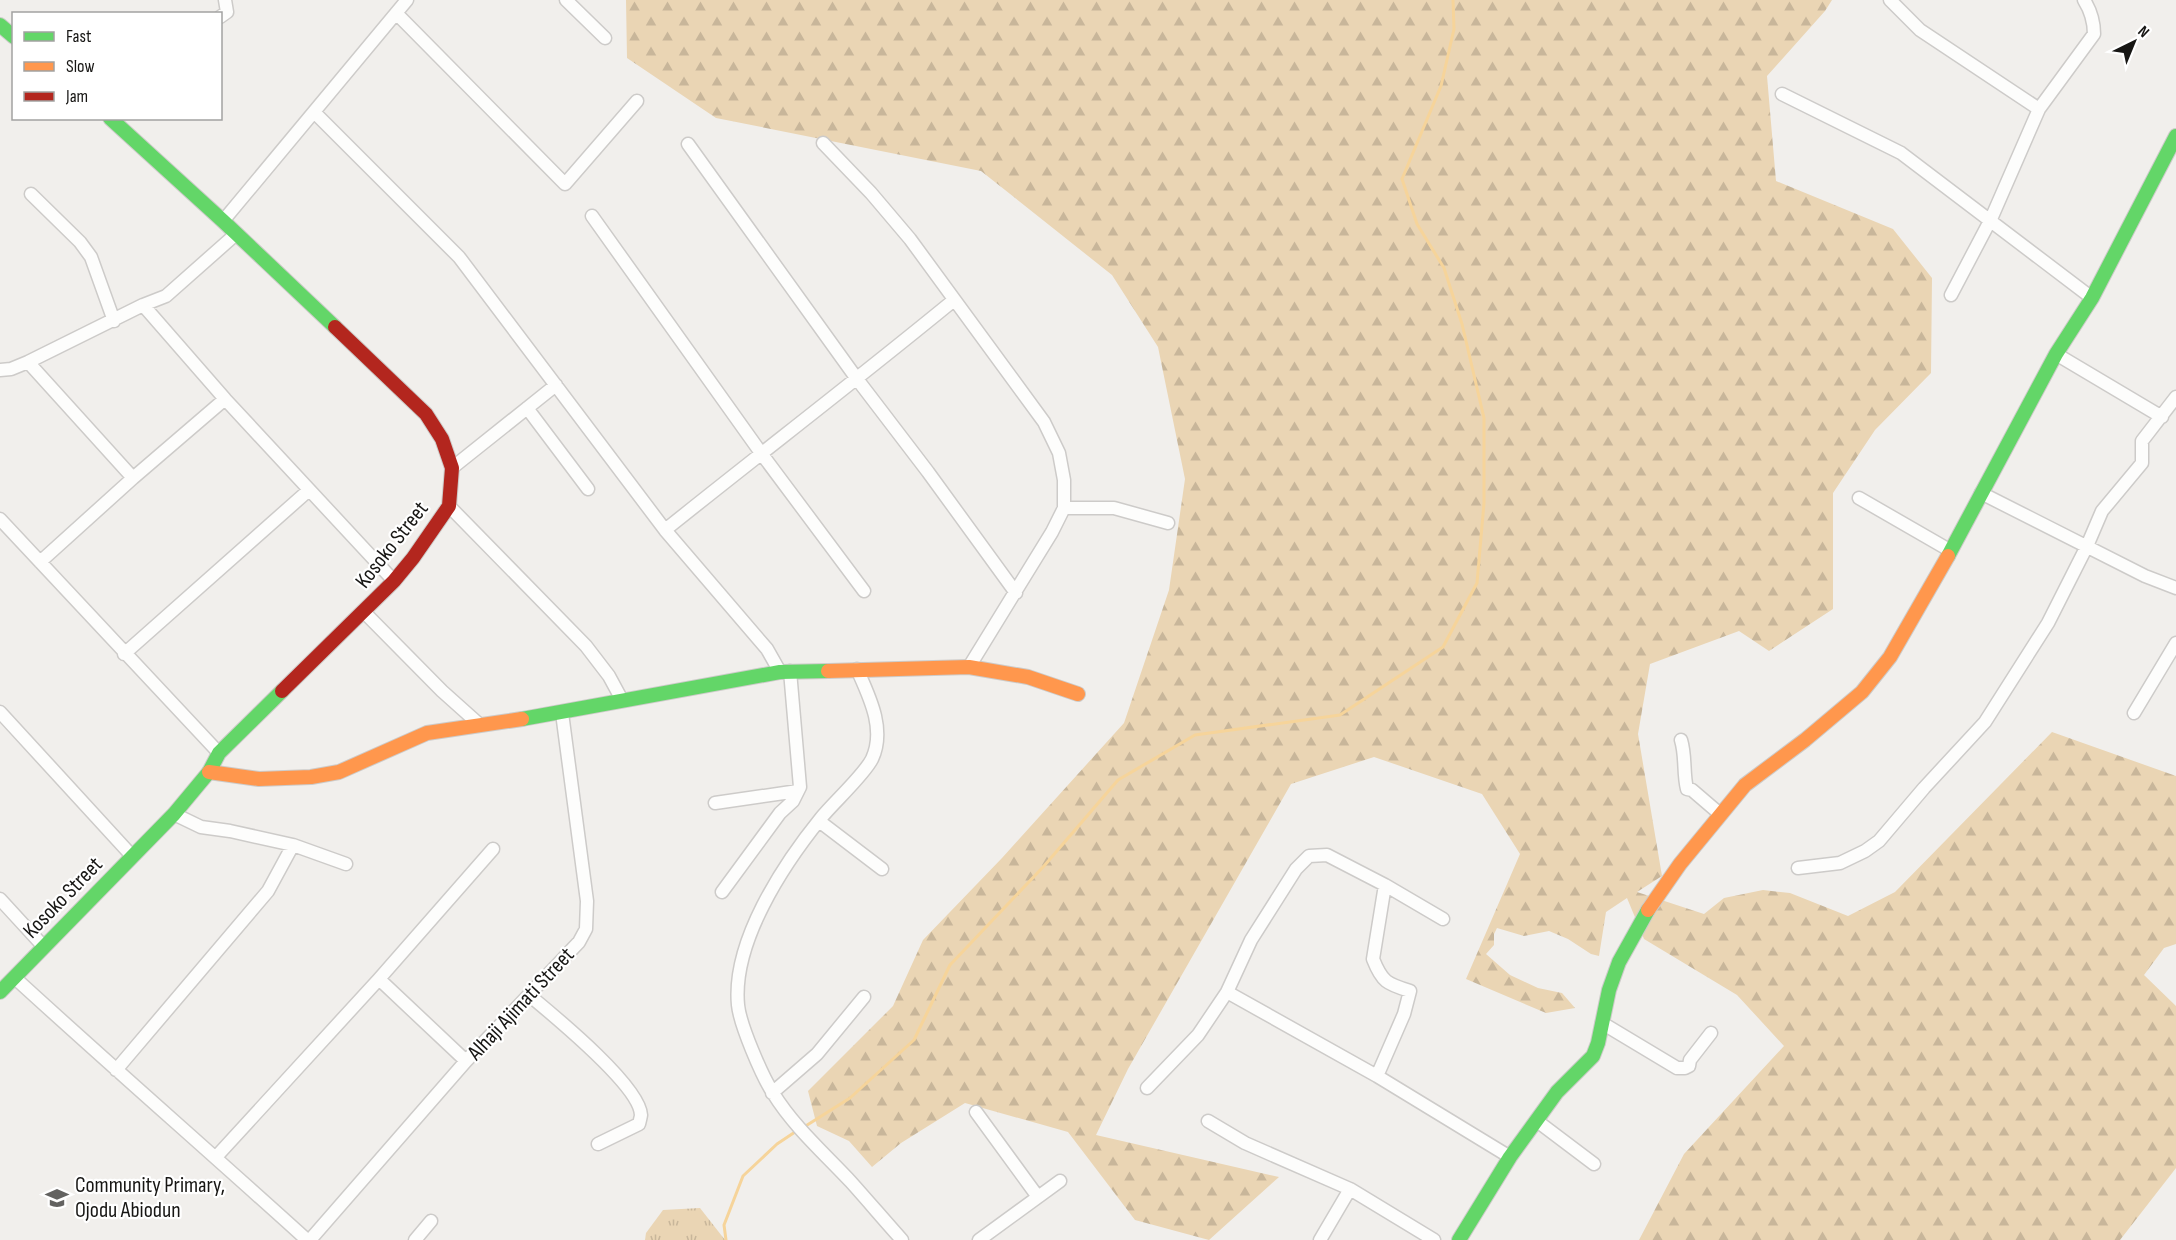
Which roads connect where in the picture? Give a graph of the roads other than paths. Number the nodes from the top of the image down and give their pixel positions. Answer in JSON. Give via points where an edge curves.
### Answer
{"nodes":[{"id":1,"x":225,"y":0,"type":"edge"},
{"id":2,"x":407,"y":0,"type":"edge"},
{"id":3,"x":566,"y":0,"type":"edge"},
{"id":4,"x":1890,"y":0,"type":"edge"},
{"id":5,"x":2084,"y":0,"type":"edge"},
{"id":6,"x":396,"y":13,"type":"junction"},
{"id":7,"x":222,"y":16,"type":"edge"},
{"id":8,"x":0,"y":26,"type":"edge"},
{"id":9,"x":12,"y":35,"type":"edge"},
{"id":10,"x":605,"y":38,"type":"dead end"},
{"id":11,"x":1782,"y":93,"type":"dead end"},
{"id":12,"x":637,"y":101,"type":"dead end"},
{"id":13,"x":2039,"y":109,"type":"junction"},
{"id":14,"x":314,"y":112,"type":"junction"},
{"id":15,"x":112,"y":120,"type":"edge"},
{"id":16,"x":2176,"y":136,"type":"edge"},
{"id":17,"x":823,"y":143,"type":"dead end"},
{"id":18,"x":688,"y":144,"type":"dead end"},
{"id":19,"x":31,"y":194,"type":"dead end"},
{"id":20,"x":592,"y":216,"type":"dead end"},
{"id":21,"x":1990,"y":219,"type":"junction"},
{"id":22,"x":223,"y":221,"type":"junction"},
{"id":23,"x":236,"y":234,"type":"junction"},
{"id":24,"x":1951,"y":294,"type":"dead end"},
{"id":25,"x":2092,"y":298,"type":"junction"},
{"id":26,"x":954,"y":300,"type":"junction"},
{"id":27,"x":143,"y":305,"type":"junction"},
{"id":28,"x":114,"y":321,"type":"junction"},
{"id":29,"x":2056,"y":354,"type":"junction"},
{"id":30,"x":28,"y":362,"type":"junction"},
{"id":31,"x":0,"y":370,"type":"edge"},
{"id":32,"x":857,"y":379,"type":"junction"},
{"id":33,"x":556,"y":385,"type":"junction"},
{"id":34,"x":2176,"y":397,"type":"edge"},
{"id":35,"x":225,"y":399,"type":"junction"},
{"id":36,"x":527,"y":408,"type":"junction"},
{"id":37,"x":2162,"y":417,"type":"junction"},
{"id":38,"x":761,"y":453,"type":"junction"},
{"id":39,"x":452,"y":468,"type":"junction"},
{"id":40,"x":133,"y":478,"type":"junction"},
{"id":41,"x":588,"y":489,"type":"dead end"},
{"id":42,"x":309,"y":490,"type":"junction"},
{"id":43,"x":1981,"y":493,"type":"junction"},
{"id":44,"x":1859,"y":498,"type":"dead end"},
{"id":45,"x":449,"y":506,"type":"junction"},
{"id":46,"x":1064,"y":508,"type":"junction"},
{"id":47,"x":0,"y":519,"type":"edge"},
{"id":48,"x":1168,"y":523,"type":"dead end"},
{"id":49,"x":665,"y":530,"type":"junction"},
{"id":50,"x":2087,"y":546,"type":"junction"},
{"id":51,"x":1951,"y":551,"type":"junction"},
{"id":52,"x":40,"y":562,"type":"junction"},
{"id":53,"x":394,"y":581,"type":"junction"},
{"id":54,"x":2176,"y":588,"type":"edge"},
{"id":55,"x":864,"y":591,"type":"dead end"},
{"id":56,"x":1016,"y":593,"type":"junction"},
{"id":57,"x":364,"y":612,"type":"junction"},
{"id":58,"x":2176,"y":643,"type":"edge"},
{"id":59,"x":124,"y":654,"type":"junction"},
{"id":60,"x":969,"y":667,"type":"junction"},
{"id":61,"x":856,"y":669,"type":"junction"},
{"id":62,"x":785,"y":671,"type":"junction"},
{"id":63,"x":1078,"y":694,"type":"dead end"},
{"id":64,"x":622,"y":700,"type":"junction"},
{"id":65,"x":0,"y":712,"type":"edge"},
{"id":66,"x":562,"y":713,"type":"junction"},
{"id":67,"x":2134,"y":713,"type":"dead end"},
{"id":68,"x":480,"y":724,"type":"junction"},
{"id":69,"x":1681,"y":740,"type":"dead end"},
{"id":70,"x":219,"y":753,"type":"junction"},
{"id":71,"x":209,"y":772,"type":"junction"},
{"id":72,"x":798,"y":791,"type":"junction"},
{"id":73,"x":715,"y":803,"type":"dead end"},
{"id":74,"x":174,"y":813,"type":"junction"},
{"id":75,"x":1720,"y":814,"type":"junction"},
{"id":76,"x":819,"y":821,"type":"junction"},
{"id":77,"x":293,"y":845,"type":"junction"},
{"id":78,"x":493,"y":849,"type":"dead end"},
{"id":79,"x":132,"y":856,"type":"junction"},
{"id":80,"x":346,"y":864,"type":"dead end"},
{"id":81,"x":1798,"y":868,"type":"dead end"},
{"id":82,"x":882,"y":869,"type":"dead end"},
{"id":83,"x":1385,"y":885,"type":"junction"},
{"id":84,"x":722,"y":892,"type":"dead end"},
{"id":85,"x":0,"y":899,"type":"edge"},
{"id":86,"x":1443,"y":919,"type":"dead end"},
{"id":87,"x":44,"y":947,"type":"junction"},
{"id":88,"x":15,"y":978,"type":"junction"},
{"id":89,"x":379,"y":979,"type":"junction"},
{"id":90,"x":0,"y":992,"type":"edge"},
{"id":91,"x":1227,"y":992,"type":"junction"},
{"id":92,"x":529,"y":995,"type":"junction"},
{"id":93,"x":864,"y":997,"type":"dead end"},
{"id":94,"x":1602,"y":1023,"type":"junction"},
{"id":95,"x":1711,"y":1033,"type":"dead end"},
{"id":96,"x":466,"y":1061,"type":"junction"},
{"id":97,"x":116,"y":1070,"type":"junction"},
{"id":98,"x":1377,"y":1076,"type":"junction"},
{"id":99,"x":1147,"y":1088,"type":"dead end"},
{"id":100,"x":772,"y":1093,"type":"junction"},
{"id":101,"x":976,"y":1112,"type":"dead end"},
{"id":102,"x":1208,"y":1121,"type":"dead end"},
{"id":103,"x":1537,"y":1121,"type":"junction"},
{"id":104,"x":598,"y":1144,"type":"dead end"},
{"id":105,"x":1510,"y":1156,"type":"junction"},
{"id":106,"x":216,"y":1157,"type":"junction"},
{"id":107,"x":1594,"y":1164,"type":"dead end"},
{"id":108,"x":1060,"y":1181,"type":"dead end"},
{"id":109,"x":1350,"y":1189,"type":"junction"},
{"id":110,"x":1038,"y":1197,"type":"junction"},
{"id":111,"x":431,"y":1221,"type":"dead end"},
{"id":112,"x":309,"y":1240,"type":"edge"},
{"id":113,"x":415,"y":1240,"type":"edge"},
{"id":114,"x":902,"y":1240,"type":"edge"},
{"id":115,"x":979,"y":1240,"type":"edge"},
{"id":116,"x":1320,"y":1240,"type":"edge"},
{"id":117,"x":1434,"y":1240,"type":"edge"},
{"id":118,"x":1459,"y":1240,"type":"edge"}],
"edges":[{"from":1,"to":7,"type":"street","via":[[227,12]]},
{"from":2,"to":6,"type":"street"},
{"from":3,"to":10,"type":"street"},
{"from":4,"to":13,"type":"street","via":[[1920,30]]},
{"from":5,"to":13,"type":"street","via":[[2090,8],[2094,34]]},
{"from":6,"to":12,"type":"street","via":[[565,184]]},
{"from":6,"to":14,"type":"street"},
{"from":8,"to":9,"type":"street"},
{"from":11,"to":21,"type":"street","via":[[1901,153]]},
{"from":13,"to":21,"type":"street"},
{"from":14,"to":22,"type":"street"},
{"from":14,"to":33,"type":"street","via":[[459,257]]},
{"from":15,"to":22,"type":"street","name":"Kosoko Street"},
{"from":16,"to":25,"type":"street"},
{"from":17,"to":26,"type":"street","via":[[872,193]]},
{"from":18,"to":32,"type":"street"},
{"from":19,"to":28,"type":"street","via":[[91,257]]},
{"from":20,"to":38,"type":"street"},
{"from":21,"to":24,"type":"street"},
{"from":21,"to":25,"type":"street"},
{"from":22,"to":23,"type":"street","name":"Kosoko Street"},
{"from":23,"to":27,"type":"street","via":[[166,296]]},
{"from":23,"to":39,"type":"street","name":"Kosoko Street","via":[[426,414],[442,439]]},
{"from":25,"to":29,"type":"street"},
{"from":26,"to":32,"type":"street"},
{"from":26,"to":46,"type":"street","via":[[1044,422],[1059,453]]},
{"from":27,"to":28,"type":"street"},
{"from":27,"to":35,"type":"street"},
{"from":28,"to":30,"type":"street"},
{"from":29,"to":37,"type":"street"},
{"from":29,"to":43,"type":"street"},
{"from":30,"to":31,"type":"street"},
{"from":30,"to":40,"type":"street"},
{"from":32,"to":38,"type":"street"},
{"from":32,"to":56,"type":"street"},
{"from":33,"to":36,"type":"street"},
{"from":33,"to":49,"type":"street"},
{"from":34,"to":37,"type":"street"},
{"from":35,"to":40,"type":"street"},
{"from":35,"to":42,"type":"street"},
{"from":36,"to":39,"type":"street"},
{"from":36,"to":41,"type":"street"},
{"from":37,"to":50,"type":"street","via":[[2142,441],[2142,463],[2102,511]]},
{"from":38,"to":49,"type":"street"},
{"from":38,"to":55,"type":"street"},
{"from":39,"to":45,"type":"street","name":"Kosoko Street"},
{"from":40,"to":52,"type":"street"},
{"from":42,"to":53,"type":"street"},
{"from":42,"to":59,"type":"street"},
{"from":43,"to":50,"type":"street"},
{"from":43,"to":51,"type":"street"},
{"from":44,"to":51,"type":"street"},
{"from":45,"to":53,"type":"street","name":"Kosoko Street"},
{"from":45,"to":64,"type":"street","via":[[586,646]]},
{"from":46,"to":48,"type":"street","via":[[1114,508]]},
{"from":46,"to":56,"type":"street"},
{"from":47,"to":52,"type":"street"},
{"from":49,"to":62,"type":"street"},
{"from":50,"to":54,"type":"street"},
{"from":50,"to":81,"type":"street","via":[[2048,623],[1985,722],[1880,841],[1839,863]]},
{"from":51,"to":75,"type":"street","via":[[1890,657],[1862,692],[1745,784]]},
{"from":52,"to":59,"type":"street"},
{"from":53,"to":57,"type":"street","name":"Kosoko Street"},
{"from":56,"to":60,"type":"street"},
{"from":57,"to":68,"type":"street"},
{"from":57,"to":70,"type":"street","name":"Kosoko Street"},
{"from":58,"to":67,"type":"street"},
{"from":59,"to":70,"type":"street"},
{"from":60,"to":61,"type":"street"},
{"from":60,"to":63,"type":"street","via":[[1028,677]]},
{"from":61,"to":62,"type":"street"},
{"from":61,"to":76,"type":"street","via":[[878,723],[872,760]]},
{"from":62,"to":64,"type":"street"},
{"from":62,"to":72,"type":"street"},
{"from":64,"to":66,"type":"street"},
{"from":65,"to":79,"type":"street"},
{"from":66,"to":68,"type":"street"},
{"from":66,"to":92,"type":"street","name":"Alhaji Ajimati Street","via":[[587,901],[586,929],[579,942]]},
{"from":68,"to":71,"type":"street","via":[[427,733],[339,772],[311,777],[259,779]]},
{"from":69,"to":75,"type":"street","via":[[1687,789]]},
{"from":70,"to":71,"type":"street","name":"Kosoko Street"},
{"from":71,"to":74,"type":"street","name":"Kosoko Street"},
{"from":72,"to":73,"type":"street"},
{"from":72,"to":84,"type":"street"},
{"from":74,"to":77,"type":"street","via":[[201,827]]},
{"from":74,"to":79,"type":"street","name":"Kosoko Street"},
{"from":75,"to":94,"type":"street","via":[[1645,914],[1618,962]]},
{"from":76,"to":82,"type":"street"},
{"from":76,"to":100,"type":"street","via":[[761,909],[739,982],[738,1006],[744,1028]]},
{"from":77,"to":80,"type":"street"},
{"from":77,"to":97,"type":"street","via":[[268,891]]},
{"from":78,"to":89,"type":"street"},
{"from":79,"to":87,"type":"street","name":"Kosoko Street"},
{"from":83,"to":86,"type":"street"},
{"from":83,"to":91,"type":"street","via":[[1327,855],[1309,856],[1296,869],[1251,940]]},
{"from":83,"to":98,"type":"street","via":[[1372,959],[1389,985],[1410,991]]},
{"from":85,"to":87,"type":"street"},
{"from":87,"to":88,"type":"street","name":"Kosoko Street"},
{"from":88,"to":90,"type":"street","name":"Kosoko Street"},
{"from":88,"to":97,"type":"street"},
{"from":89,"to":96,"type":"street"},
{"from":89,"to":106,"type":"street"},
{"from":91,"to":98,"type":"street"},
{"from":91,"to":99,"type":"street","via":[[1198,1035]]},
{"from":92,"to":96,"type":"street","name":"Alhaji Ajimati Street"},
{"from":92,"to":104,"type":"street","via":[[600,1057],[639,1107],[639,1125]]},
{"from":93,"to":100,"type":"street","via":[[818,1054]]},
{"from":94,"to":95,"type":"street","via":[[1677,1068],[1689,1066]]},
{"from":94,"to":103,"type":"street","via":[[1593,1056],[1557,1092]]},
{"from":96,"to":112,"type":"street","name":"Alhaji Ajimati Street"},
{"from":97,"to":106,"type":"street"},
{"from":98,"to":105,"type":"street"},
{"from":100,"to":114,"type":"street","via":[[806,1136]]},
{"from":101,"to":110,"type":"street"},
{"from":102,"to":109,"type":"street","via":[[1245,1143]]},
{"from":103,"to":105,"type":"street"},
{"from":103,"to":107,"type":"street"},
{"from":105,"to":118,"type":"street"},
{"from":106,"to":112,"type":"street"},
{"from":108,"to":110,"type":"street"},
{"from":109,"to":116,"type":"street"},
{"from":109,"to":117,"type":"street"},
{"from":110,"to":115,"type":"street"},
{"from":111,"to":113,"type":"street"}]}
